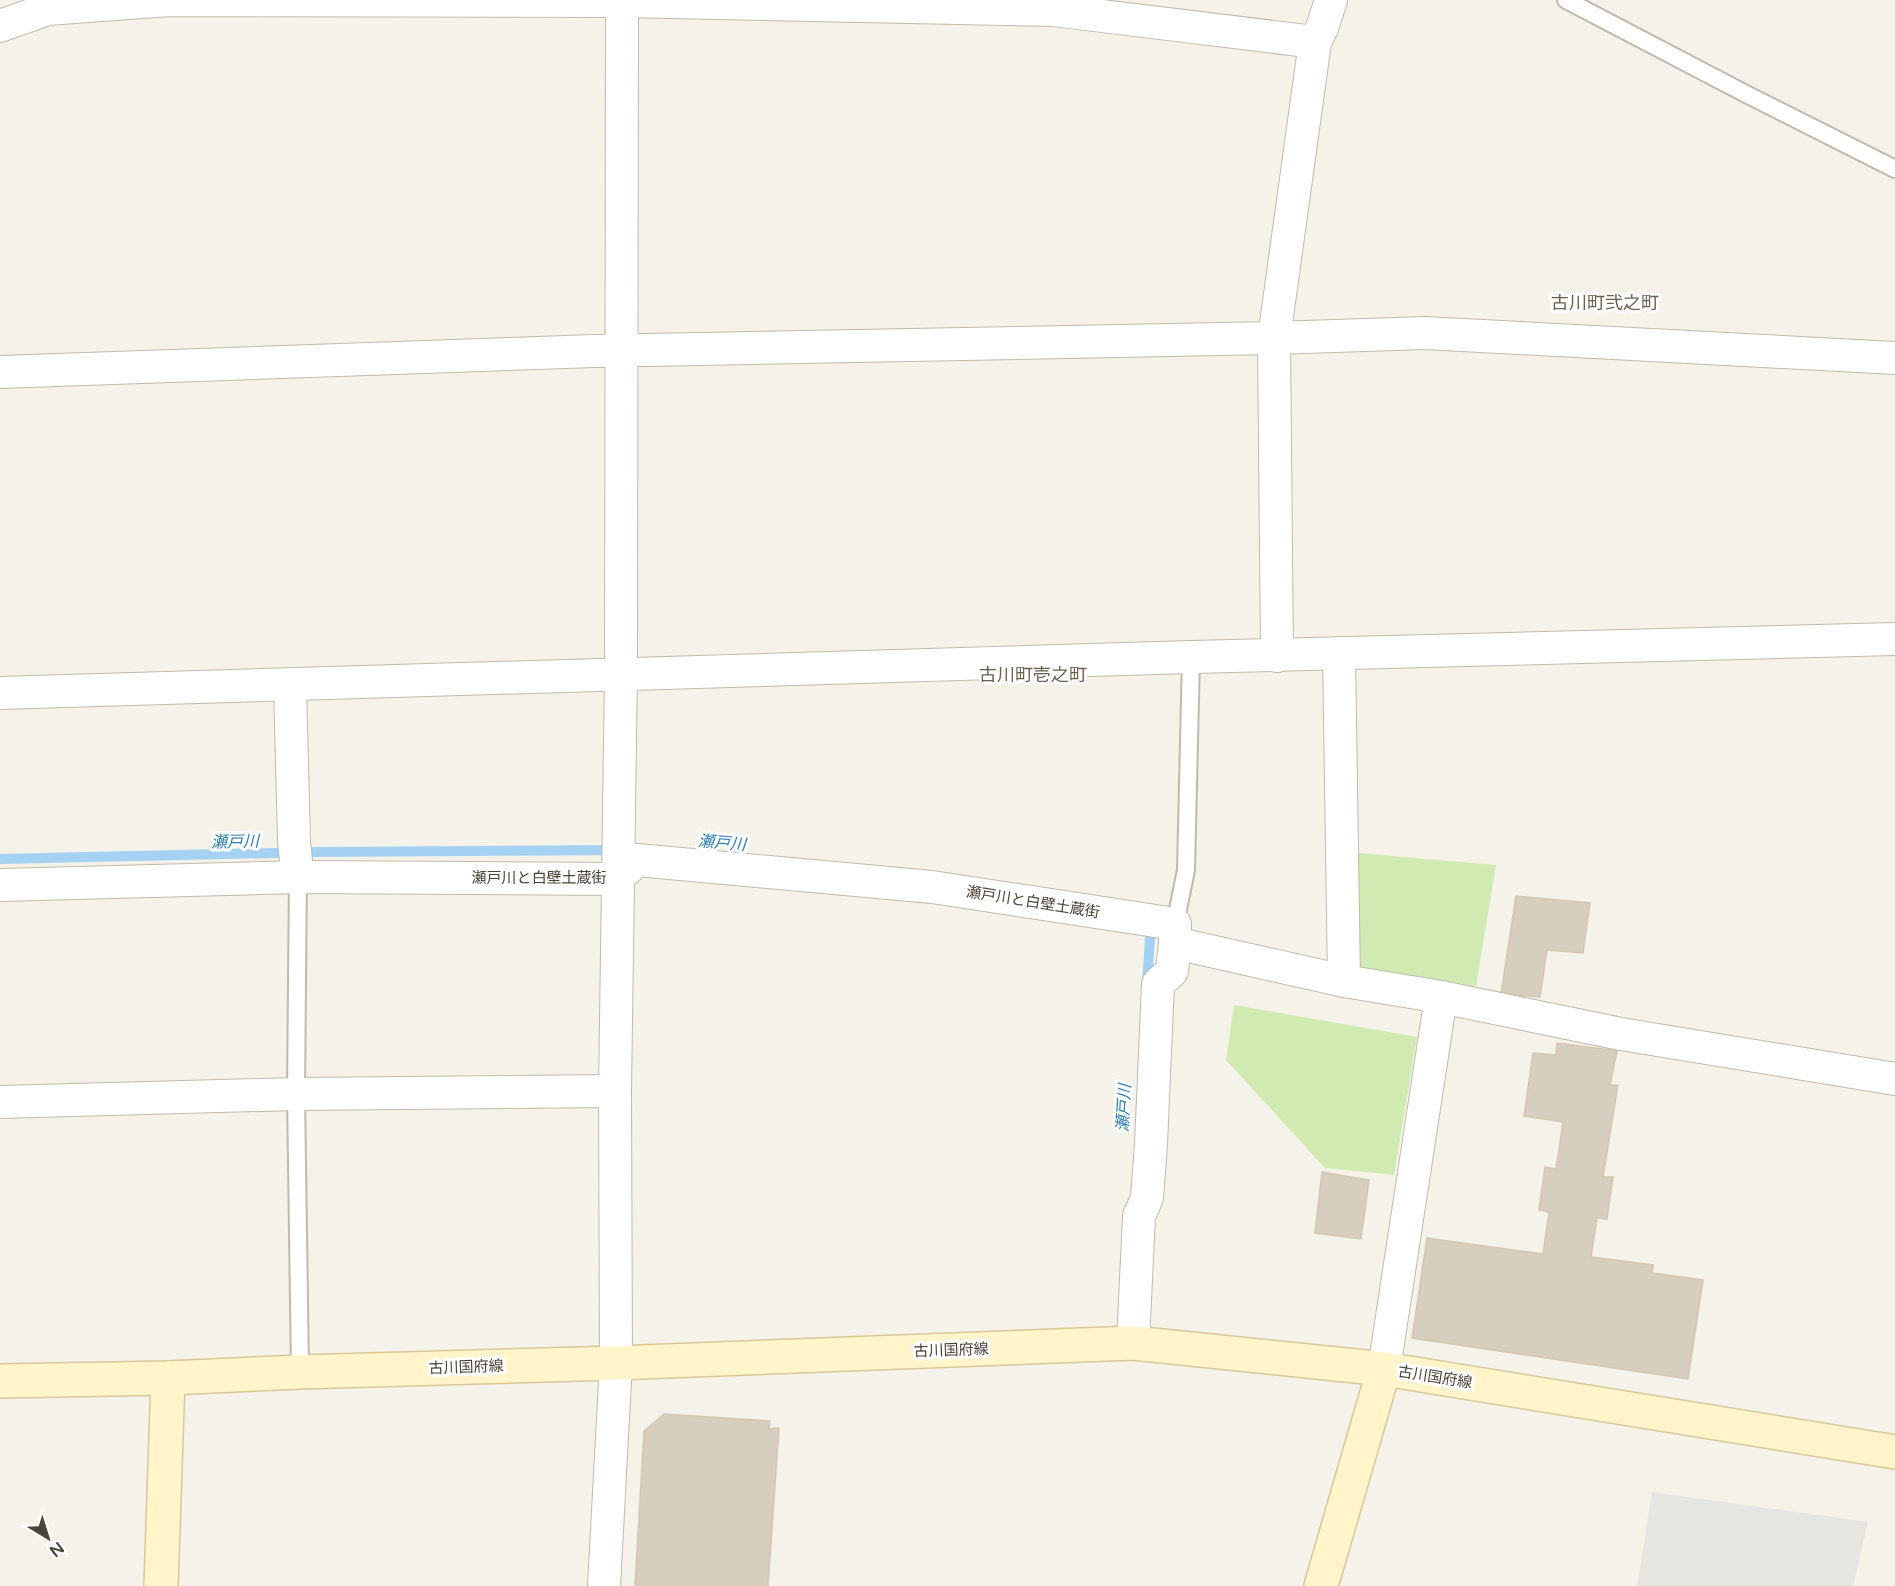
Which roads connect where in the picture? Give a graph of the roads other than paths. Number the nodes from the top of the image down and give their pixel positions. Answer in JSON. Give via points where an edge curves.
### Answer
{"nodes":[{"id":1,"x":17,"y":0,"type":"edge"},
{"id":2,"x":622,"y":0,"type":"edge"},
{"id":3,"x":1331,"y":0,"type":"edge"},
{"id":4,"x":1566,"y":0,"type":"edge"},
{"id":5,"x":1055,"y":5,"type":"edge"},
{"id":6,"x":0,"y":25,"type":"edge"},
{"id":7,"x":1315,"y":42,"type":"junction"},
{"id":8,"x":1895,"y":169,"type":"edge"},
{"id":9,"x":1274,"y":338,"type":"junction"},
{"id":10,"x":620,"y":351,"type":"junction"},
{"id":11,"x":1895,"y":358,"type":"edge"},
{"id":12,"x":0,"y":372,"type":"edge"},
{"id":13,"x":1895,"y":639,"type":"edge"},
{"id":14,"x":1339,"y":653,"type":"junction"},
{"id":15,"x":1277,"y":656,"type":"junction"},
{"id":16,"x":1191,"y":657,"type":"junction"},
{"id":17,"x":621,"y":673,"type":"junction"},
{"id":18,"x":290,"y":685,"type":"junction"},
{"id":19,"x":0,"y":693,"type":"edge"},
{"id":20,"x":296,"y":859,"type":"junction"},
{"id":21,"x":618,"y":861,"type":"junction"},
{"id":22,"x":0,"y":885,"type":"edge"},
{"id":23,"x":1163,"y":927,"type":"junction"},
{"id":24,"x":1344,"y":981,"type":"junction"},
{"id":25,"x":1441,"y":997,"type":"junction"},
{"id":26,"x":1895,"y":1079,"type":"edge"},
{"id":27,"x":615,"y":1092,"type":"junction"},
{"id":28,"x":296,"y":1094,"type":"junction"},
{"id":29,"x":0,"y":1102,"type":"edge"},
{"id":30,"x":1133,"y":1343,"type":"junction"},
{"id":31,"x":616,"y":1363,"type":"junction"},
{"id":32,"x":1384,"y":1369,"type":"junction"},
{"id":33,"x":300,"y":1372,"type":"junction"},
{"id":34,"x":168,"y":1377,"type":"junction"},
{"id":35,"x":0,"y":1381,"type":"edge"},
{"id":36,"x":1895,"y":1452,"type":"edge"},
{"id":37,"x":161,"y":1586,"type":"edge"},
{"id":38,"x":604,"y":1586,"type":"edge"},
{"id":39,"x":1322,"y":1586,"type":"edge"}],
"edges":[{"from":1,"to":6,"type":"lane"},
{"from":2,"to":5,"type":"street"},
{"from":2,"to":6,"type":"street","via":[[169,0],[48,9]]},
{"from":2,"to":10,"type":"street"},
{"from":3,"to":7,"type":"street"},
{"from":4,"to":8,"type":"lane"},
{"from":5,"to":7,"type":"street"},
{"from":7,"to":9,"type":"street"},
{"from":9,"to":10,"type":"street"},
{"from":9,"to":11,"type":"street","via":[[1425,333]]},
{"from":9,"to":15,"type":"street"},
{"from":10,"to":12,"type":"street"},
{"from":10,"to":17,"type":"street"},
{"from":13,"to":14,"type":"street"},
{"from":14,"to":15,"type":"street"},
{"from":14,"to":24,"type":"street"},
{"from":15,"to":16,"type":"street"},
{"from":16,"to":17,"type":"street"},
{"from":16,"to":23,"type":"lane","via":[[1186,870]]},
{"from":17,"to":18,"type":"street"},
{"from":17,"to":21,"type":"street"},
{"from":18,"to":19,"type":"street"},
{"from":18,"to":20,"type":"street"},
{"from":20,"to":21,"type":"street","name":"瀬戸川と白壁土蔵街"},
{"from":20,"to":22,"type":"street","name":"瀬戸川と白壁土蔵街"},
{"from":20,"to":28,"type":"lane"},
{"from":21,"to":23,"type":"street","name":"瀬戸川と白壁土蔵街","via":[[932,886]]},
{"from":21,"to":27,"type":"street"},
{"from":23,"to":24,"type":"street","name":"瀬戸川と白壁土蔵街"},
{"from":23,"to":30,"type":"street","via":[[1172,971],[1158,984],[1151,1144],[1147,1198],[1139,1216]]},
{"from":24,"to":25,"type":"street","name":"瀬戸川と白壁土蔵街"},
{"from":25,"to":26,"type":"street","name":"瀬戸川と白壁土蔵街","via":[[1621,1034]]},
{"from":25,"to":32,"type":"street"},
{"from":27,"to":28,"type":"street"},
{"from":27,"to":31,"type":"street"},
{"from":28,"to":29,"type":"street"},
{"from":28,"to":33,"type":"lane"},
{"from":30,"to":31,"type":"main road","name":"古川国府線"},
{"from":30,"to":32,"type":"main road","name":"古川国府線"},
{"from":31,"to":33,"type":"main road","name":"古川国府線"},
{"from":31,"to":38,"type":"street"},
{"from":32,"to":36,"type":"main road","name":"古川国府線"},
{"from":32,"to":39,"type":"main road"},
{"from":33,"to":34,"type":"main road","name":"古川国府線"},
{"from":34,"to":35,"type":"main road","name":"古川国府線"},
{"from":34,"to":37,"type":"main road"}]}
